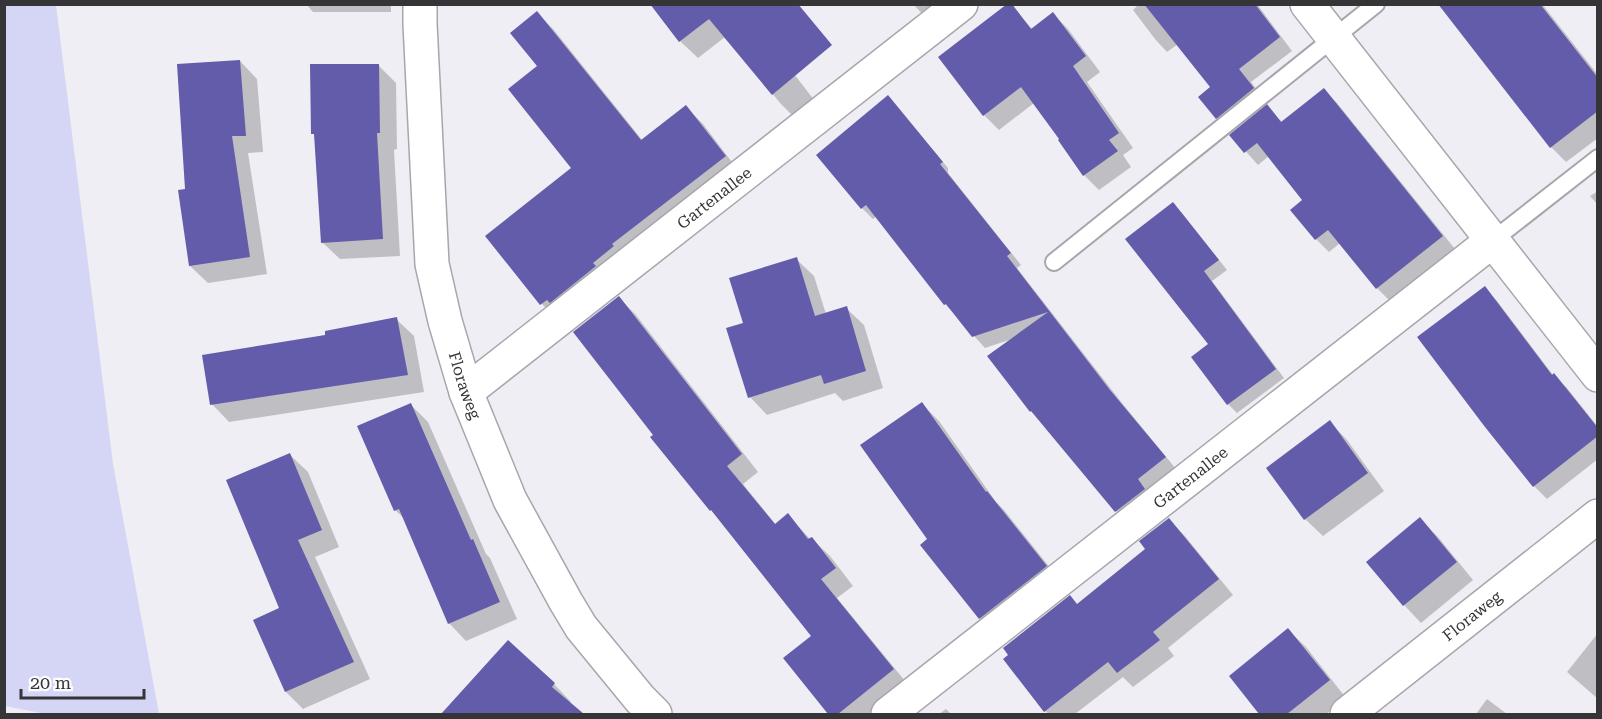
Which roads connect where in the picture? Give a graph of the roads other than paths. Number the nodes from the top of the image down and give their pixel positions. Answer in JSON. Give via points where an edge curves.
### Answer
{"nodes":[{"id":1,"x":420,"y":4,"type":"edge"},
{"id":2,"x":961,"y":4,"type":"edge"},
{"id":3,"x":1307,"y":4,"type":"edge"},
{"id":4,"x":1376,"y":4,"type":"edge"},
{"id":5,"x":1334,"y":38,"type":"junction"},
{"id":6,"x":1598,"y":158,"type":"edge"},
{"id":7,"x":1492,"y":241,"type":"junction"},
{"id":8,"x":1054,"y":262,"type":"dead end"},
{"id":9,"x":1598,"y":375,"type":"edge"},
{"id":10,"x":466,"y":392,"type":"junction"},
{"id":11,"x":1598,"y":516,"type":"edge"},
{"id":12,"x":655,"y":714,"type":"edge"},
{"id":13,"x":888,"y":714,"type":"edge"},
{"id":14,"x":1347,"y":714,"type":"edge"}],
"edges":[{"from":1,"to":10,"type":"street","name":"Floraweg","via":[[432,264]]},
{"from":2,"to":10,"type":"street","name":"Gartenallee"},
{"from":3,"to":5,"type":"street"},
{"from":4,"to":5,"type":"lane"},
{"from":5,"to":7,"type":"street"},
{"from":5,"to":8,"type":"lane"},
{"from":6,"to":7,"type":"lane"},
{"from":7,"to":9,"type":"street"},
{"from":7,"to":13,"type":"street","name":"Gartenallee"},
{"from":10,"to":12,"type":"street","name":"Floraweg","via":[[510,501],[566,602],[581,627]]},
{"from":11,"to":14,"type":"street","name":"Floraweg"}]}
